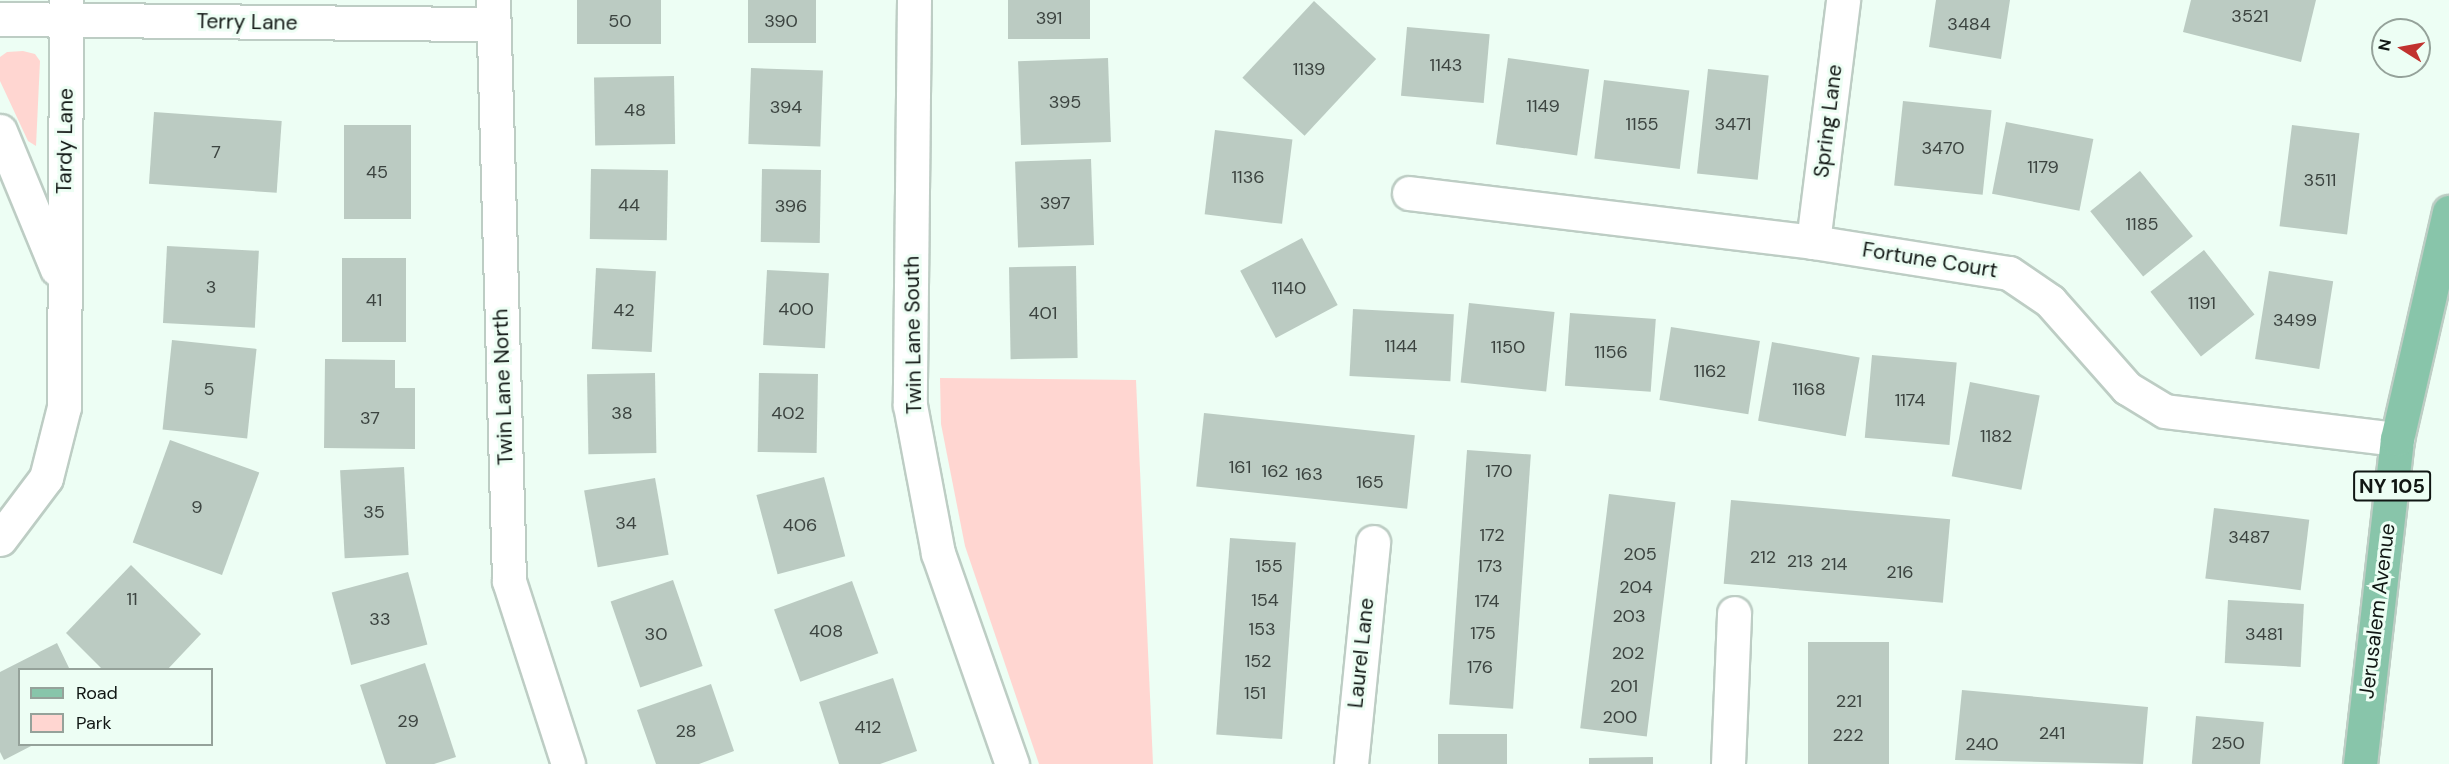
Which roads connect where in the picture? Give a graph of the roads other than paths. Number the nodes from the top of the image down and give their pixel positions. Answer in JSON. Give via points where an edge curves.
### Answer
{"nodes":[{"id":1,"x":914,"y":0,"type":"edge"},
{"id":2,"x":1843,"y":0,"type":"edge"},
{"id":3,"x":66,"y":10,"type":"edge"},
{"id":4,"x":494,"y":12,"type":"edge"},
{"id":5,"x":0,"y":19,"type":"edge"},
{"id":6,"x":0,"y":131,"type":"edge"},
{"id":7,"x":1409,"y":193,"type":"dead end"},
{"id":8,"x":2449,"y":212,"type":"edge"},
{"id":9,"x":1813,"y":242,"type":"junction"},
{"id":10,"x":63,"y":282,"type":"junction"},
{"id":11,"x":2397,"y":439,"type":"junction"},
{"id":12,"x":0,"y":539,"type":"edge"},
{"id":13,"x":1373,"y":542,"type":"dead end"},
{"id":14,"x":1734,"y":613,"type":"dead end"},
{"id":15,"x":568,"y":764,"type":"edge"},
{"id":16,"x":1012,"y":764,"type":"edge"},
{"id":17,"x":1351,"y":764,"type":"edge"},
{"id":18,"x":1728,"y":764,"type":"edge"},
{"id":19,"x":2360,"y":764,"type":"edge"}],
"edges":[{"from":1,"to":16,"type":"street","name":"Twin Lane South","via":[[910,405],[938,553]]},
{"from":2,"to":9,"type":"street","name":"Spring Lane"},
{"from":3,"to":4,"type":"street","name":"Terry Lane"},
{"from":3,"to":5,"type":"street","name":"Terry Lane"},
{"from":3,"to":10,"type":"street","name":"Tardy Lane"},
{"from":4,"to":15,"type":"street","name":"Twin Lane North","via":[[509,581]]},
{"from":6,"to":10,"type":"street","name":"Tardy Lane"},
{"from":7,"to":9,"type":"street","name":"Fortune Court"},
{"from":8,"to":11,"type":"main road","name":"Jerusalem Avenue","number":"NY 105"},
{"from":9,"to":11,"type":"street","name":"Fortune Court","via":[[2009,273],[2050,302],[2127,388],[2165,411]]},
{"from":10,"to":12,"type":"street","name":"Tardy Lane","via":[[64,407],[46,478]]},
{"from":11,"to":19,"type":"main road","name":"Jerusalem Avenue","number":"NY 105"},
{"from":13,"to":17,"type":"street","name":"Laurel Lane"},
{"from":14,"to":18,"type":"street"}]}
